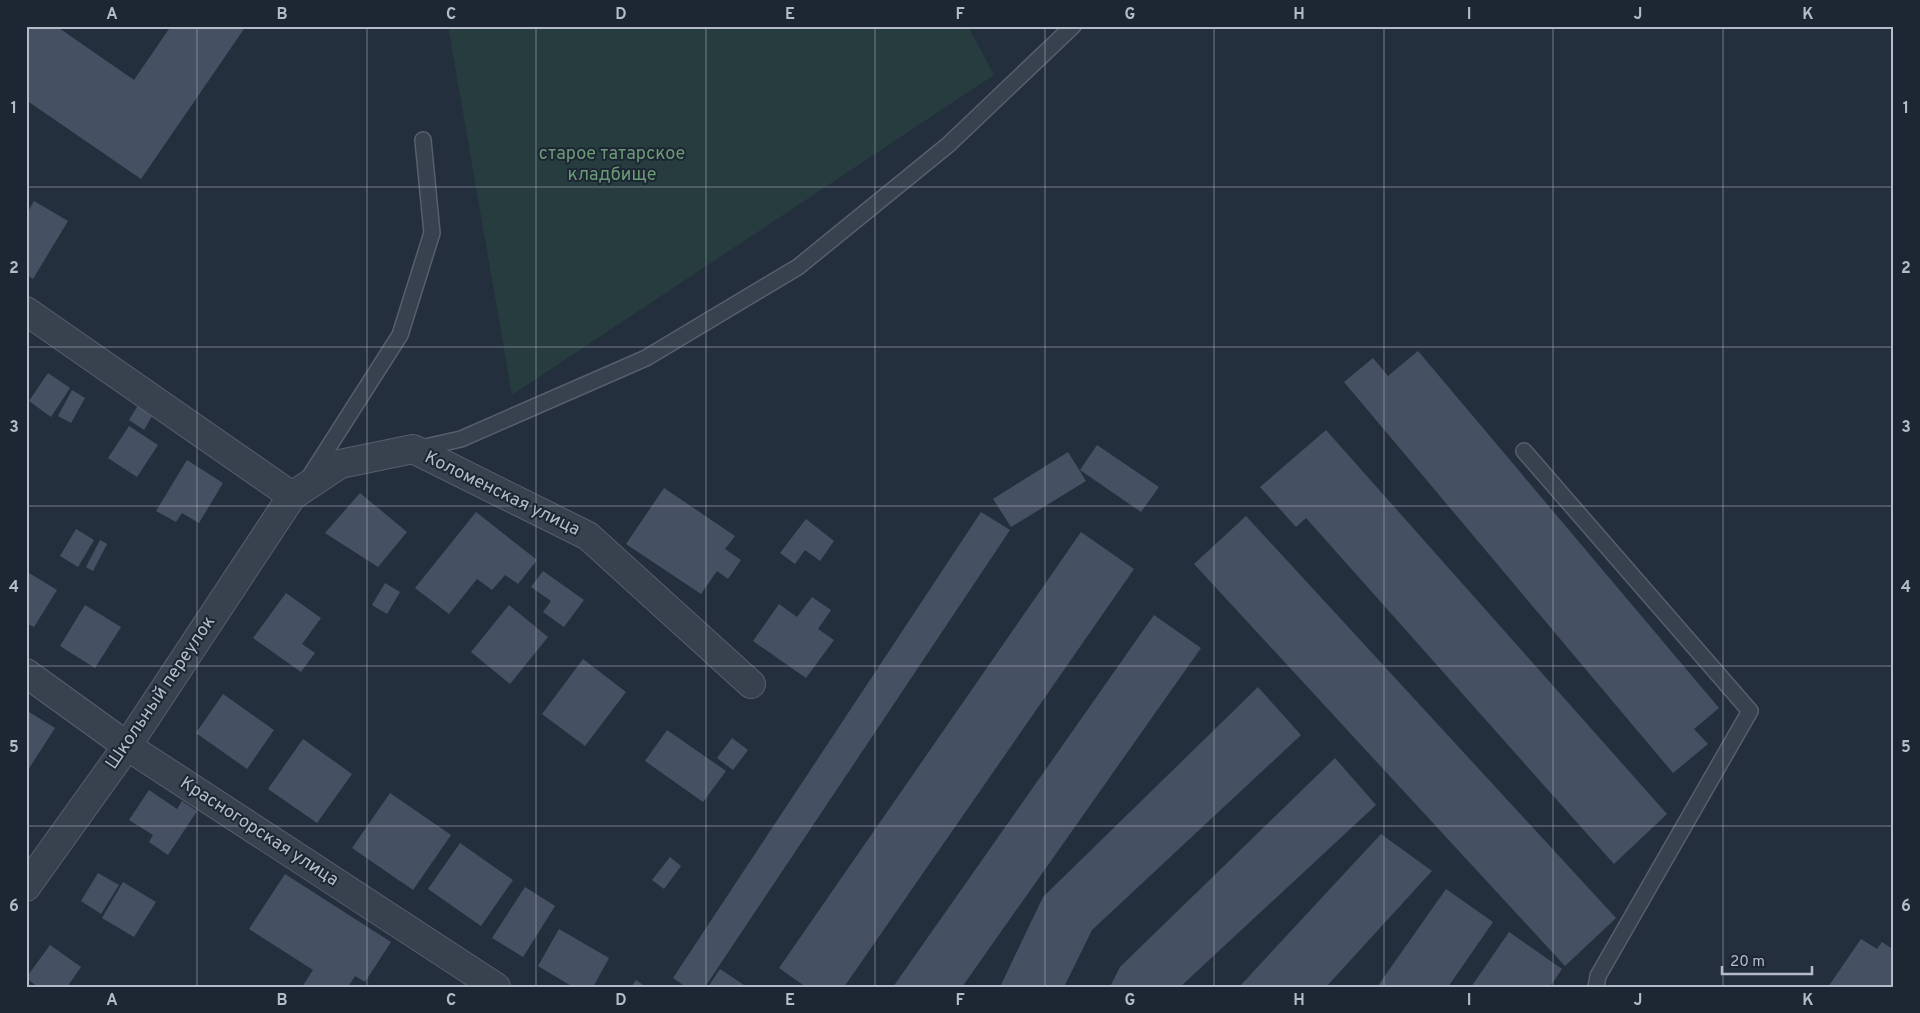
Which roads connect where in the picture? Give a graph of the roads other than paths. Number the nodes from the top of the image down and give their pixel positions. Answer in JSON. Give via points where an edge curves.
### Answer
{"nodes":[{"id":1,"x":1073,"y":26,"type":"edge"},
{"id":2,"x":423,"y":140,"type":"dead end"},
{"id":3,"x":26,"y":311,"type":"edge"},
{"id":4,"x":413,"y":449,"type":"junction"},
{"id":5,"x":1524,"y":451,"type":"dead end"},
{"id":6,"x":297,"y":493,"type":"junction"},
{"id":7,"x":26,"y":673,"type":"edge"},
{"id":8,"x":751,"y":684,"type":"dead end"},
{"id":9,"x":127,"y":746,"type":"junction"},
{"id":10,"x":26,"y":887,"type":"edge"},
{"id":11,"x":496,"y":987,"type":"edge"},
{"id":12,"x":1596,"y":987,"type":"edge"}],
"edges":[{"from":1,"to":4,"type":"lane","via":[[948,145],[798,267],[646,358],[461,439]]},
{"from":2,"to":6,"type":"lane","via":[[432,233],[400,336]]},
{"from":3,"to":6,"type":"street"},
{"from":4,"to":6,"type":"street","name":"Коломенская улица","via":[[340,464]]},
{"from":4,"to":8,"type":"street","name":"Коломенская улица","via":[[588,536]]},
{"from":5,"to":12,"type":"lane","via":[[1750,711],[1598,976]]},
{"from":6,"to":9,"type":"street","name":"Школьный переулок"},
{"from":7,"to":9,"type":"street","name":"Красногорская улица"},
{"from":9,"to":10,"type":"street","name":"Школьный переулок"},
{"from":9,"to":11,"type":"street","name":"Красногорская улица"}]}
